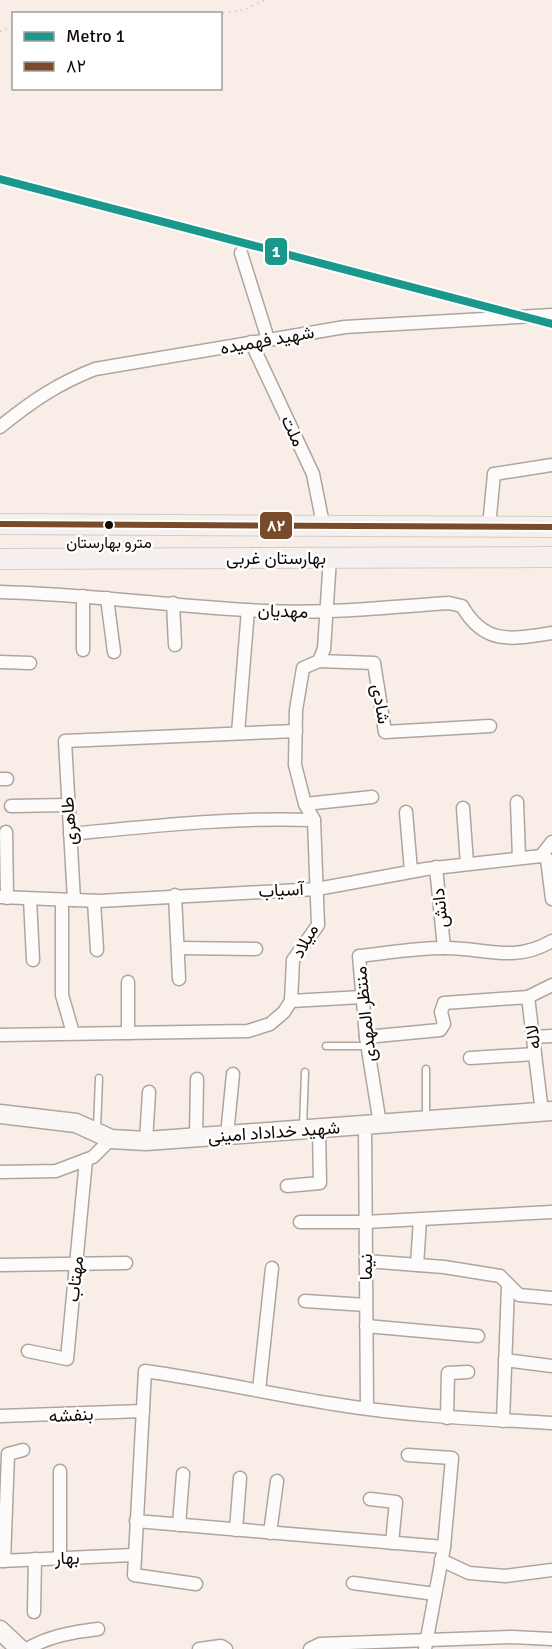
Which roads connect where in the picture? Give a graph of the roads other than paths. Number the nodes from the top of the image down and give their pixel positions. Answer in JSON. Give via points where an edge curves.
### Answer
{"nodes":[{"id":1,"x":241,"y":253,"type":"dead end"},
{"id":2,"x":552,"y":315,"type":"edge"},
{"id":3,"x":268,"y":339,"type":"junction"},
{"id":4,"x":251,"y":342,"type":"junction"},
{"id":5,"x":0,"y":427,"type":"edge"},
{"id":6,"x":552,"y":465,"type":"edge"},
{"id":7,"x":0,"y":524,"type":"edge"},
{"id":8,"x":323,"y":525,"type":"junction"},
{"id":9,"x":489,"y":526,"type":"junction"},
{"id":10,"x":552,"y":527,"type":"edge"},
{"id":11,"x":552,"y":557,"type":"edge"},
{"id":12,"x":330,"y":558,"type":"junction"},
{"id":13,"x":0,"y":559,"type":"edge"},
{"id":14,"x":0,"y":592,"type":"edge"},
{"id":15,"x":83,"y":596,"type":"junction"},
{"id":16,"x":107,"y":598,"type":"junction"},
{"id":17,"x":173,"y":603,"type":"junction"},
{"id":18,"x":248,"y":610,"type":"junction"},
{"id":19,"x":327,"y":613,"type":"junction"},
{"id":20,"x":552,"y":633,"type":"edge"},
{"id":21,"x":175,"y":645,"type":"dead end"},
{"id":22,"x":83,"y":650,"type":"dead end"},
{"id":23,"x":114,"y":652,"type":"dead end"},
{"id":24,"x":319,"y":661,"type":"junction"},
{"id":25,"x":0,"y":662,"type":"edge"},
{"id":26,"x":30,"y":663,"type":"dead end"},
{"id":27,"x":490,"y":726,"type":"dead end"},
{"id":28,"x":296,"y":731,"type":"junction"},
{"id":29,"x":238,"y":733,"type":"junction"},
{"id":30,"x":372,"y":797,"type":"dead end"},
{"id":31,"x":517,"y":802,"type":"dead end"},
{"id":32,"x":305,"y":804,"type":"junction"},
{"id":33,"x":67,"y":805,"type":"junction"},
{"id":34,"x":11,"y":806,"type":"dead end"},
{"id":35,"x":463,"y":808,"type":"dead end"},
{"id":36,"x":406,"y":812,"type":"dead end"},
{"id":37,"x":314,"y":820,"type":"junction"},
{"id":38,"x":6,"y":832,"type":"dead end"},
{"id":39,"x":70,"y":834,"type":"junction"},
{"id":40,"x":552,"y":842,"type":"edge"},
{"id":41,"x":541,"y":856,"type":"junction"},
{"id":42,"x":519,"y":858,"type":"junction"},
{"id":43,"x":467,"y":864,"type":"junction"},
{"id":44,"x":436,"y":867,"type":"junction"},
{"id":45,"x":411,"y":872,"type":"junction"},
{"id":46,"x":317,"y":889,"type":"junction"},
{"id":47,"x":175,"y":895,"type":"junction"},
{"id":48,"x":4,"y":898,"type":"edge"},
{"id":49,"x":30,"y":899,"type":"junction"},
{"id":50,"x":552,"y":899,"type":"edge"},
{"id":51,"x":68,"y":900,"type":"junction"},
{"id":52,"x":94,"y":901,"type":"junction"},
{"id":53,"x":552,"y":941,"type":"edge"},
{"id":54,"x":179,"y":948,"type":"junction"},
{"id":55,"x":444,"y":948,"type":"junction"},
{"id":56,"x":256,"y":949,"type":"dead end"},
{"id":57,"x":96,"y":950,"type":"dead end"},
{"id":58,"x":33,"y":960,"type":"dead end"},
{"id":59,"x":179,"y":979,"type":"dead end"},
{"id":60,"x":128,"y":982,"type":"dead end"},
{"id":61,"x":552,"y":985,"type":"edge"},
{"id":62,"x":362,"y":997,"type":"junction"},
{"id":63,"x":528,"y":997,"type":"junction"},
{"id":64,"x":291,"y":1000,"type":"junction"},
{"id":65,"x":73,"y":1033,"type":"junction"},
{"id":66,"x":128,"y":1033,"type":"junction"},
{"id":67,"x":0,"y":1035,"type":"edge"},
{"id":68,"x":552,"y":1036,"type":"edge"},
{"id":69,"x":533,"y":1037,"type":"junction"},
{"id":70,"x":367,"y":1041,"type":"junction"},
{"id":71,"x":326,"y":1046,"type":"dead end"},
{"id":72,"x":535,"y":1054,"type":"junction"},
{"id":73,"x":470,"y":1058,"type":"dead end"},
{"id":74,"x":426,"y":1069,"type":"dead end"},
{"id":75,"x":306,"y":1072,"type":"dead end"},
{"id":76,"x":233,"y":1074,"type":"dead end"},
{"id":77,"x":99,"y":1078,"type":"dead end"},
{"id":78,"x":197,"y":1079,"type":"dead end"},
{"id":79,"x":149,"y":1092,"type":"dead end"},
{"id":80,"x":547,"y":1111,"type":"edge"},
{"id":81,"x":0,"y":1114,"type":"edge"},
{"id":82,"x":426,"y":1121,"type":"junction"},
{"id":83,"x":372,"y":1125,"type":"junction"},
{"id":84,"x":311,"y":1130,"type":"junction"},
{"id":85,"x":104,"y":1135,"type":"junction"},
{"id":86,"x":227,"y":1136,"type":"junction"},
{"id":87,"x":196,"y":1137,"type":"junction"},
{"id":88,"x":146,"y":1141,"type":"junction"},
{"id":89,"x":86,"y":1160,"type":"junction"},
{"id":90,"x":0,"y":1172,"type":"edge"},
{"id":91,"x":287,"y":1186,"type":"dead end"},
{"id":92,"x":552,"y":1212,"type":"edge"},
{"id":93,"x":420,"y":1220,"type":"junction"},
{"id":94,"x":300,"y":1222,"type":"dead end"},
{"id":95,"x":365,"y":1222,"type":"junction"},
{"id":96,"x":366,"y":1261,"type":"junction"},
{"id":97,"x":126,"y":1263,"type":"dead end"},
{"id":98,"x":0,"y":1265,"type":"edge"},
{"id":99,"x":77,"y":1265,"type":"junction"},
{"id":100,"x":417,"y":1265,"type":"junction"},
{"id":101,"x":272,"y":1268,"type":"dead end"},
{"id":102,"x":508,"y":1287,"type":"junction"},
{"id":103,"x":552,"y":1298,"type":"edge"},
{"id":104,"x":305,"y":1301,"type":"dead end"},
{"id":105,"x":366,"y":1305,"type":"junction"},
{"id":106,"x":366,"y":1326,"type":"junction"},
{"id":107,"x":478,"y":1336,"type":"dead end"},
{"id":108,"x":28,"y":1352,"type":"dead end"},
{"id":109,"x":505,"y":1360,"type":"junction"},
{"id":110,"x":552,"y":1366,"type":"edge"},
{"id":111,"x":468,"y":1372,"type":"dead end"},
{"id":112,"x":259,"y":1390,"type":"junction"},
{"id":113,"x":367,"y":1408,"type":"junction"},
{"id":114,"x":143,"y":1411,"type":"junction"},
{"id":115,"x":0,"y":1416,"type":"edge"},
{"id":116,"x":447,"y":1418,"type":"junction"},
{"id":117,"x":503,"y":1421,"type":"junction"},
{"id":118,"x":552,"y":1423,"type":"edge"},
{"id":119,"x":23,"y":1450,"type":"dead end"},
{"id":120,"x":408,"y":1455,"type":"dead end"},
{"id":121,"x":60,"y":1471,"type":"dead end"},
{"id":122,"x":183,"y":1474,"type":"dead end"},
{"id":123,"x":240,"y":1478,"type":"dead end"},
{"id":124,"x":277,"y":1481,"type":"dead end"},
{"id":125,"x":370,"y":1499,"type":"dead end"},
{"id":126,"x":136,"y":1521,"type":"junction"},
{"id":127,"x":179,"y":1525,"type":"junction"},
{"id":128,"x":236,"y":1530,"type":"junction"},
{"id":129,"x":270,"y":1533,"type":"junction"},
{"id":130,"x":392,"y":1543,"type":"junction"},
{"id":131,"x":444,"y":1547,"type":"junction"},
{"id":132,"x":134,"y":1555,"type":"junction"},
{"id":133,"x":60,"y":1559,"type":"junction"},
{"id":134,"x":35,"y":1560,"type":"junction"},
{"id":135,"x":441,"y":1560,"type":"junction"},
{"id":136,"x":2,"y":1561,"type":"edge"},
{"id":137,"x":552,"y":1570,"type":"edge"},
{"id":138,"x":353,"y":1583,"type":"dead end"},
{"id":139,"x":196,"y":1584,"type":"dead end"},
{"id":140,"x":435,"y":1594,"type":"junction"},
{"id":141,"x":34,"y":1612,"type":"dead end"},
{"id":142,"x":98,"y":1629,"type":"dead end"},
{"id":143,"x":0,"y":1630,"type":"edge"},
{"id":144,"x":552,"y":1639,"type":"edge"},
{"id":145,"x":426,"y":1645,"type":"edge"},
{"id":146,"x":20,"y":1649,"type":"edge"},
{"id":147,"x":27,"y":1649,"type":"edge"},
{"id":148,"x":199,"y":1649,"type":"edge"},
{"id":149,"x":226,"y":1649,"type":"edge"},
{"id":150,"x":310,"y":1649,"type":"edge"}],
"edges":[{"from":1,"to":3,"type":"street"},
{"from":2,"to":3,"type":"street","name":"شهید فهمیده","via":[[345,327]]},
{"from":3,"to":4,"type":"street","name":"شهید فهمیده"},
{"from":4,"to":5,"type":"street","name":"شهید فهمیده","via":[[95,369],[39,395]]},
{"from":4,"to":8,"type":"street","name":"ملت","via":[[313,474]]},
{"from":6,"to":9,"type":"street","via":[[494,474]]},
{"from":7,"to":8,"type":"main road","name":"بهارستان غربی"},
{"from":8,"to":9,"type":"main road","name":"بهارستان غربی"},
{"from":9,"to":10,"type":"main road","name":"بهارستان غربی"},
{"from":11,"to":12,"type":"main road","name":"بهارستان غربی"},
{"from":12,"to":13,"type":"main road","name":"بهارستان غربی"},
{"from":12,"to":19,"type":"street","name":"میلاد"},
{"from":14,"to":15,"type":"street","name":"مهدیان"},
{"from":15,"to":16,"type":"street","name":"مهدیان"},
{"from":15,"to":22,"type":"street"},
{"from":16,"to":17,"type":"street","name":"مهدیان"},
{"from":16,"to":23,"type":"street"},
{"from":17,"to":18,"type":"street","name":"مهدیان"},
{"from":17,"to":21,"type":"street"},
{"from":18,"to":19,"type":"street","name":"مهدیان"},
{"from":18,"to":29,"type":"street"},
{"from":19,"to":20,"type":"street","name":"مهدیان","via":[[449,603],[462,606],[476,626],[491,634],[510,639]]},
{"from":19,"to":24,"type":"street","name":"میلاد"},
{"from":24,"to":27,"type":"street","name":"شادی","via":[[374,663],[385,732]]},
{"from":24,"to":28,"type":"street","name":"میلاد","via":[[303,668]]},
{"from":25,"to":26,"type":"street"},
{"from":28,"to":29,"type":"street"},
{"from":28,"to":32,"type":"street","name":"میلاد","via":[[295,765]]},
{"from":29,"to":33,"type":"street","name":"طاهری","via":[[65,741]]},
{"from":30,"to":32,"type":"street"},
{"from":31,"to":42,"type":"street"},
{"from":32,"to":37,"type":"street","name":"میلاد"},
{"from":33,"to":34,"type":"street"},
{"from":33,"to":39,"type":"street","name":"طاهری"},
{"from":35,"to":43,"type":"street"},
{"from":36,"to":45,"type":"street"},
{"from":37,"to":39,"type":"street","via":[[185,822]]},
{"from":37,"to":46,"type":"street","name":"میلاد"},
{"from":38,"to":48,"type":"street"},
{"from":39,"to":51,"type":"street","name":"طاهری"},
{"from":40,"to":41,"type":"street"},
{"from":41,"to":42,"type":"street","name":"آسیاب"},
{"from":41,"to":50,"type":"street","via":[[548,859]]},
{"from":42,"to":43,"type":"street","name":"آسیاب"},
{"from":43,"to":44,"type":"street","name":"آسیاب"},
{"from":44,"to":45,"type":"street","name":"آسیاب"},
{"from":44,"to":55,"type":"street","name":"دانش"},
{"from":45,"to":46,"type":"street","name":"آسیاب"},
{"from":46,"to":47,"type":"street","name":"آسیاب"},
{"from":46,"to":64,"type":"street","name":"میلاد","via":[[318,925],[293,960]]},
{"from":47,"to":52,"type":"street","name":"آسیاب"},
{"from":47,"to":54,"type":"street"},
{"from":48,"to":49,"type":"street","name":"آسیاب"},
{"from":49,"to":51,"type":"street","name":"آسیاب"},
{"from":49,"to":58,"type":"street"},
{"from":51,"to":52,"type":"street","name":"آسیاب"},
{"from":51,"to":65,"type":"street","name":"طاهری","via":[[62,995]]},
{"from":52,"to":57,"type":"street"},
{"from":53,"to":55,"type":"street","name":"منتظر المهدی","via":[[536,951],[505,955]]},
{"from":54,"to":56,"type":"street"},
{"from":54,"to":59,"type":"street"},
{"from":55,"to":62,"type":"street","name":"منتظر المهدی","via":[[359,956]]},
{"from":60,"to":66,"type":"street"},
{"from":61,"to":63,"type":"street"},
{"from":62,"to":64,"type":"street"},
{"from":62,"to":70,"type":"street","name":"منتظر المهدی"},
{"from":63,"to":69,"type":"street","name":"لاله"},
{"from":63,"to":70,"type":"street","via":[[444,1003],[444,1024],[440,1030]]},
{"from":64,"to":66,"type":"street","via":[[270,1024],[248,1031]]},
{"from":65,"to":66,"type":"street"},
{"from":65,"to":67,"type":"street"},
{"from":68,"to":69,"type":"street"},
{"from":69,"to":72,"type":"street","name":"لاله"},
{"from":70,"to":71,"type":"lane"},
{"from":70,"to":83,"type":"street","name":"منتظر المهدی"},
{"from":72,"to":73,"type":"street"},
{"from":72,"to":80,"type":"street","name":"لاله"},
{"from":74,"to":82,"type":"lane"},
{"from":75,"to":84,"type":"lane"},
{"from":76,"to":86,"type":"street"},
{"from":77,"to":85,"type":"lane"},
{"from":78,"to":87,"type":"street"},
{"from":79,"to":88,"type":"street"},
{"from":80,"to":82,"type":"street","name":"شهید خداداد امینی"},
{"from":81,"to":85,"type":"street","name":"شهید خداداد امینی","via":[[76,1123]]},
{"from":82,"to":83,"type":"street","name":"شهید خداداد امینی"},
{"from":83,"to":84,"type":"street","name":"شهید خداداد امینی"},
{"from":83,"to":95,"type":"street","name":"نیما"},
{"from":84,"to":86,"type":"street","name":"شهید خداداد امینی"},
{"from":84,"to":91,"type":"street","via":[[320,1183]]},
{"from":85,"to":88,"type":"street","name":"شهید خداداد امینی"},
{"from":85,"to":89,"type":"street","via":[[93,1157]]},
{"from":86,"to":87,"type":"street","name":"شهید خداداد امینی"},
{"from":87,"to":88,"type":"street","name":"شهید خداداد امینی"},
{"from":89,"to":90,"type":"street","via":[[56,1171]]},
{"from":89,"to":99,"type":"street","name":"مهتاب"},
{"from":92,"to":93,"type":"street"},
{"from":93,"to":95,"type":"street"},
{"from":93,"to":100,"type":"street"},
{"from":94,"to":95,"type":"street"},
{"from":95,"to":96,"type":"street","name":"نیما"},
{"from":96,"to":100,"type":"street"},
{"from":96,"to":105,"type":"street","name":"نیما"},
{"from":97,"to":99,"type":"street"},
{"from":98,"to":99,"type":"street"},
{"from":99,"to":108,"type":"street","name":"مهتاب","via":[[67,1359]]},
{"from":100,"to":102,"type":"street","via":[[500,1276]]},
{"from":101,"to":112,"type":"street"},
{"from":102,"to":103,"type":"street","via":[[519,1295]]},
{"from":102,"to":109,"type":"street"},
{"from":104,"to":105,"type":"street"},
{"from":105,"to":106,"type":"street","name":"نیما"},
{"from":106,"to":107,"type":"street"},
{"from":106,"to":113,"type":"street","name":"نیما"},
{"from":109,"to":110,"type":"street"},
{"from":109,"to":117,"type":"street"},
{"from":111,"to":116,"type":"street","via":[[448,1373]]},
{"from":112,"to":113,"type":"street"},
{"from":112,"to":114,"type":"street","via":[[145,1371]]},
{"from":113,"to":116,"type":"street"},
{"from":114,"to":115,"type":"street","name":"بنفشه"},
{"from":114,"to":126,"type":"street"},
{"from":116,"to":117,"type":"street"},
{"from":117,"to":118,"type":"street"},
{"from":119,"to":136,"type":"street","via":[[8,1454]]},
{"from":120,"to":131,"type":"street","via":[[452,1458]]},
{"from":121,"to":133,"type":"street"},
{"from":122,"to":127,"type":"street"},
{"from":123,"to":128,"type":"street"},
{"from":124,"to":129,"type":"street"},
{"from":125,"to":130,"type":"street","via":[[396,1502]]},
{"from":126,"to":127,"type":"street"},
{"from":126,"to":132,"type":"street"},
{"from":127,"to":128,"type":"street"},
{"from":128,"to":129,"type":"street"},
{"from":129,"to":130,"type":"street"},
{"from":130,"to":131,"type":"street"},
{"from":131,"to":135,"type":"street"},
{"from":132,"to":133,"type":"street","name":"بهار"},
{"from":132,"to":139,"type":"street","via":[[134,1575]]},
{"from":133,"to":134,"type":"street","name":"بهار"},
{"from":134,"to":136,"type":"street","name":"بهار"},
{"from":134,"to":141,"type":"street"},
{"from":135,"to":137,"type":"street","via":[[469,1573],[505,1576]]},
{"from":135,"to":140,"type":"street"},
{"from":138,"to":140,"type":"street"},
{"from":140,"to":145,"type":"street"},
{"from":142,"to":147,"type":"street","via":[[51,1638]]},
{"from":143,"to":146,"type":"street"},
{"from":144,"to":145,"type":"street","via":[[512,1637]]},
{"from":145,"to":150,"type":"street","via":[[320,1644]]},
{"from":148,"to":149,"type":"street"}]}
